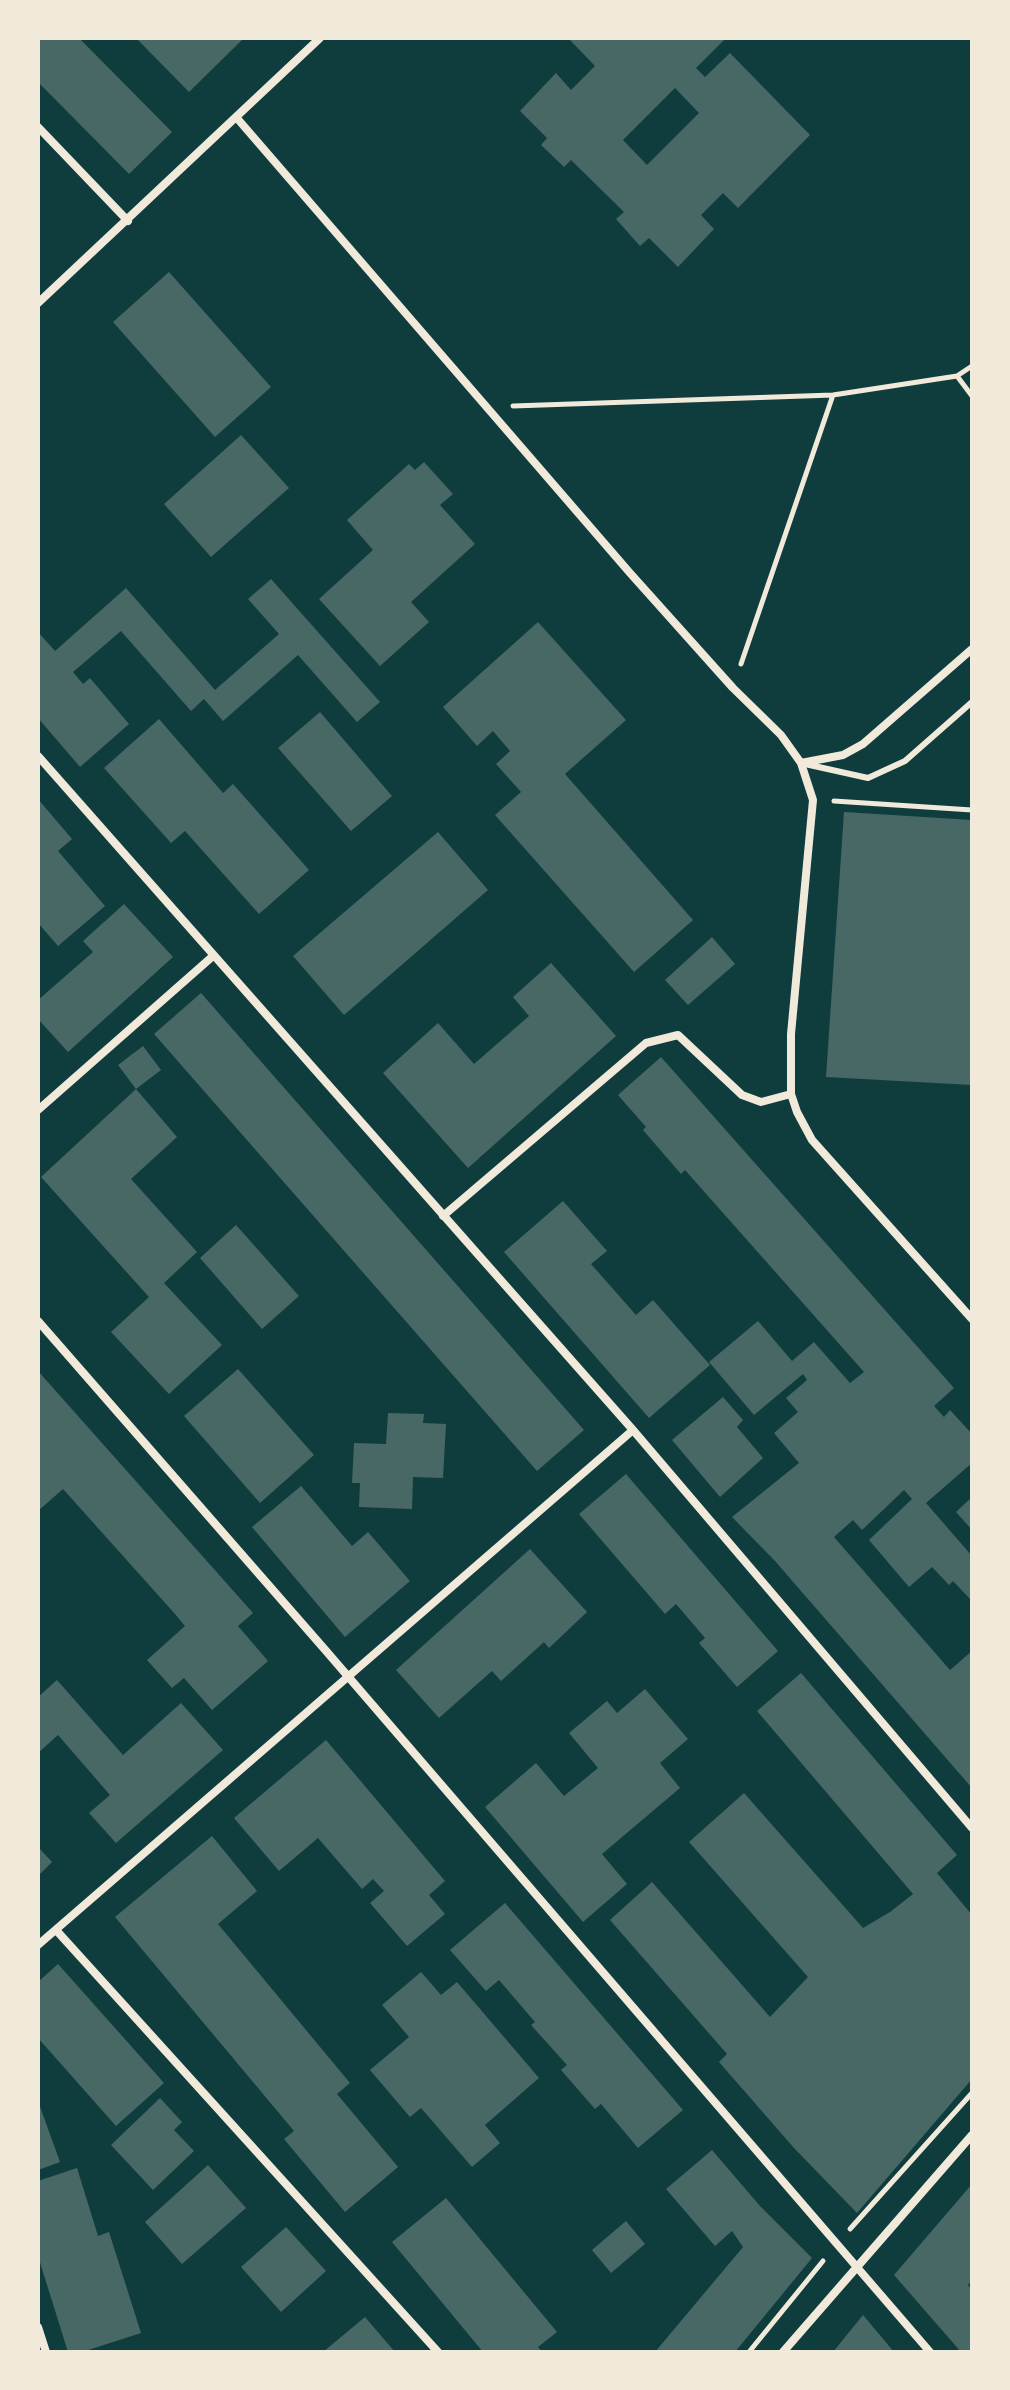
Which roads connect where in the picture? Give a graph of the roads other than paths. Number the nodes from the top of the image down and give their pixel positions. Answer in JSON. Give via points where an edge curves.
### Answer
{"nodes":[{"id":1,"x":320,"y":38,"type":"edge"},
{"id":2,"x":236,"y":117,"type":"junction"},
{"id":3,"x":38,"y":127,"type":"edge"},
{"id":4,"x":128,"y":221,"type":"junction"},
{"id":5,"x":38,"y":303,"type":"edge"},
{"id":6,"x":972,"y":649,"type":"edge"},
{"id":7,"x":972,"y":702,"type":"edge"},
{"id":8,"x":38,"y":756,"type":"edge"},
{"id":9,"x":801,"y":763,"type":"junction"},
{"id":10,"x":213,"y":956,"type":"junction"},
{"id":11,"x":791,"y":1094,"type":"junction"},
{"id":12,"x":38,"y":1110,"type":"edge"},
{"id":13,"x":443,"y":1216,"type":"junction"},
{"id":14,"x":972,"y":1319,"type":"edge"},
{"id":15,"x":38,"y":1321,"type":"edge"},
{"id":16,"x":633,"y":1430,"type":"junction"},
{"id":17,"x":348,"y":1676,"type":"junction"},
{"id":18,"x":972,"y":1828,"type":"edge"},
{"id":19,"x":56,"y":1930,"type":"junction"},
{"id":20,"x":38,"y":1945,"type":"edge"},
{"id":21,"x":972,"y":2135,"type":"edge"},
{"id":22,"x":857,"y":2268,"type":"junction"},
{"id":23,"x":38,"y":2327,"type":"edge"},
{"id":24,"x":46,"y":2352,"type":"edge"},
{"id":25,"x":438,"y":2352,"type":"edge"},
{"id":26,"x":783,"y":2352,"type":"edge"},
{"id":27,"x":930,"y":2352,"type":"edge"}],
"edges":[{"from":1,"to":2,"type":"street"},
{"from":2,"to":4,"type":"street"},
{"from":2,"to":9,"type":"street"},
{"from":3,"to":4,"type":"street"},
{"from":4,"to":5,"type":"street"},
{"from":6,"to":9,"type":"street","via":[[863,744],[843,755]]},
{"from":7,"to":9,"type":"lane","via":[[905,761],[868,778]]},
{"from":8,"to":10,"type":"street"},
{"from":9,"to":11,"type":"street","via":[[813,800],[791,1034]]},
{"from":10,"to":12,"type":"street"},
{"from":10,"to":13,"type":"street"},
{"from":11,"to":13,"type":"street","via":[[761,1102],[742,1095],[678,1035],[646,1043]]},
{"from":11,"to":14,"type":"street","via":[[812,1140]]},
{"from":13,"to":16,"type":"street"},
{"from":15,"to":17,"type":"street"},
{"from":16,"to":17,"type":"street"},
{"from":16,"to":18,"type":"street"},
{"from":17,"to":19,"type":"street"},
{"from":17,"to":22,"type":"street"},
{"from":19,"to":20,"type":"street"},
{"from":19,"to":25,"type":"street"},
{"from":21,"to":22,"type":"street"},
{"from":22,"to":26,"type":"street"},
{"from":22,"to":27,"type":"street"},
{"from":23,"to":24,"type":"street"}]}
